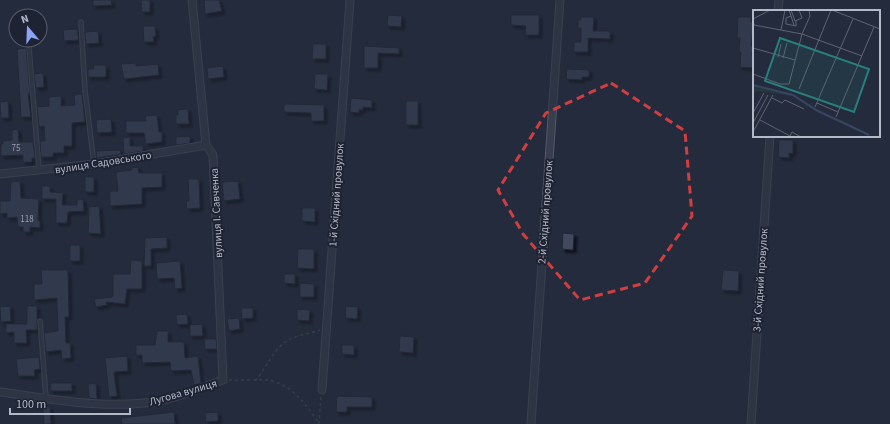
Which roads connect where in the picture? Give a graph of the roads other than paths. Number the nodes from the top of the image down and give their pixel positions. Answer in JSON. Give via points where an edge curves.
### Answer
{"nodes":[{"id":1,"x":192,"y":0,"type":"edge"},
{"id":2,"x":350,"y":0,"type":"edge"},
{"id":3,"x":560,"y":0,"type":"edge"},
{"id":4,"x":779,"y":0,"type":"edge"},
{"id":5,"x":778,"y":10,"type":"edge"},
{"id":6,"x":81,"y":22,"type":"dead end"},
{"id":7,"x":29,"y":48,"type":"dead end"},
{"id":8,"x":770,"y":137,"type":"edge"},
{"id":9,"x":206,"y":145,"type":"junction"},
{"id":10,"x":94,"y":164,"type":"junction"},
{"id":11,"x":39,"y":171,"type":"junction"},
{"id":12,"x":0,"y":174,"type":"edge"},
{"id":13,"x":40,"y":321,"type":"dead end"},
{"id":14,"x":223,"y":380,"type":"joint"},
{"id":15,"x":322,"y":390,"type":"road end"},
{"id":16,"x":0,"y":392,"type":"edge"},
{"id":17,"x":46,"y":398,"type":"junction"},
{"id":18,"x":531,"y":424,"type":"edge"},
{"id":19,"x":751,"y":424,"type":"edge"}],
"edges":[{"from":1,"to":9,"type":"street","name":"вулиця І. Савченка"},
{"from":2,"to":15,"type":"street","name":"1-й Східний провулок"},
{"from":3,"to":18,"type":"street","name":"2-й Східний провулок"},
{"from":4,"to":5,"type":"street"},
{"from":6,"to":10,"type":"lane","via":[[85,92]]},
{"from":7,"to":11,"type":"lane"},
{"from":8,"to":19,"type":"street","name":"3-й Східний провулок"},
{"from":9,"to":10,"type":"street","name":"вулиця Садовського"},
{"from":9,"to":14,"type":"street","name":"вулиця І. Савченка","via":[[213,155]]},
{"from":10,"to":11,"type":"street","name":"вулиця Садовського"},
{"from":11,"to":12,"type":"street","name":"вулиця Садовського"},
{"from":13,"to":17,"type":"lane"},
{"from":14,"to":17,"type":"street","name":"Лугова вулиця","via":[[161,401],[140,404],[101,404]]},
{"from":16,"to":17,"type":"street","name":"Лугова вулиця"}]}
